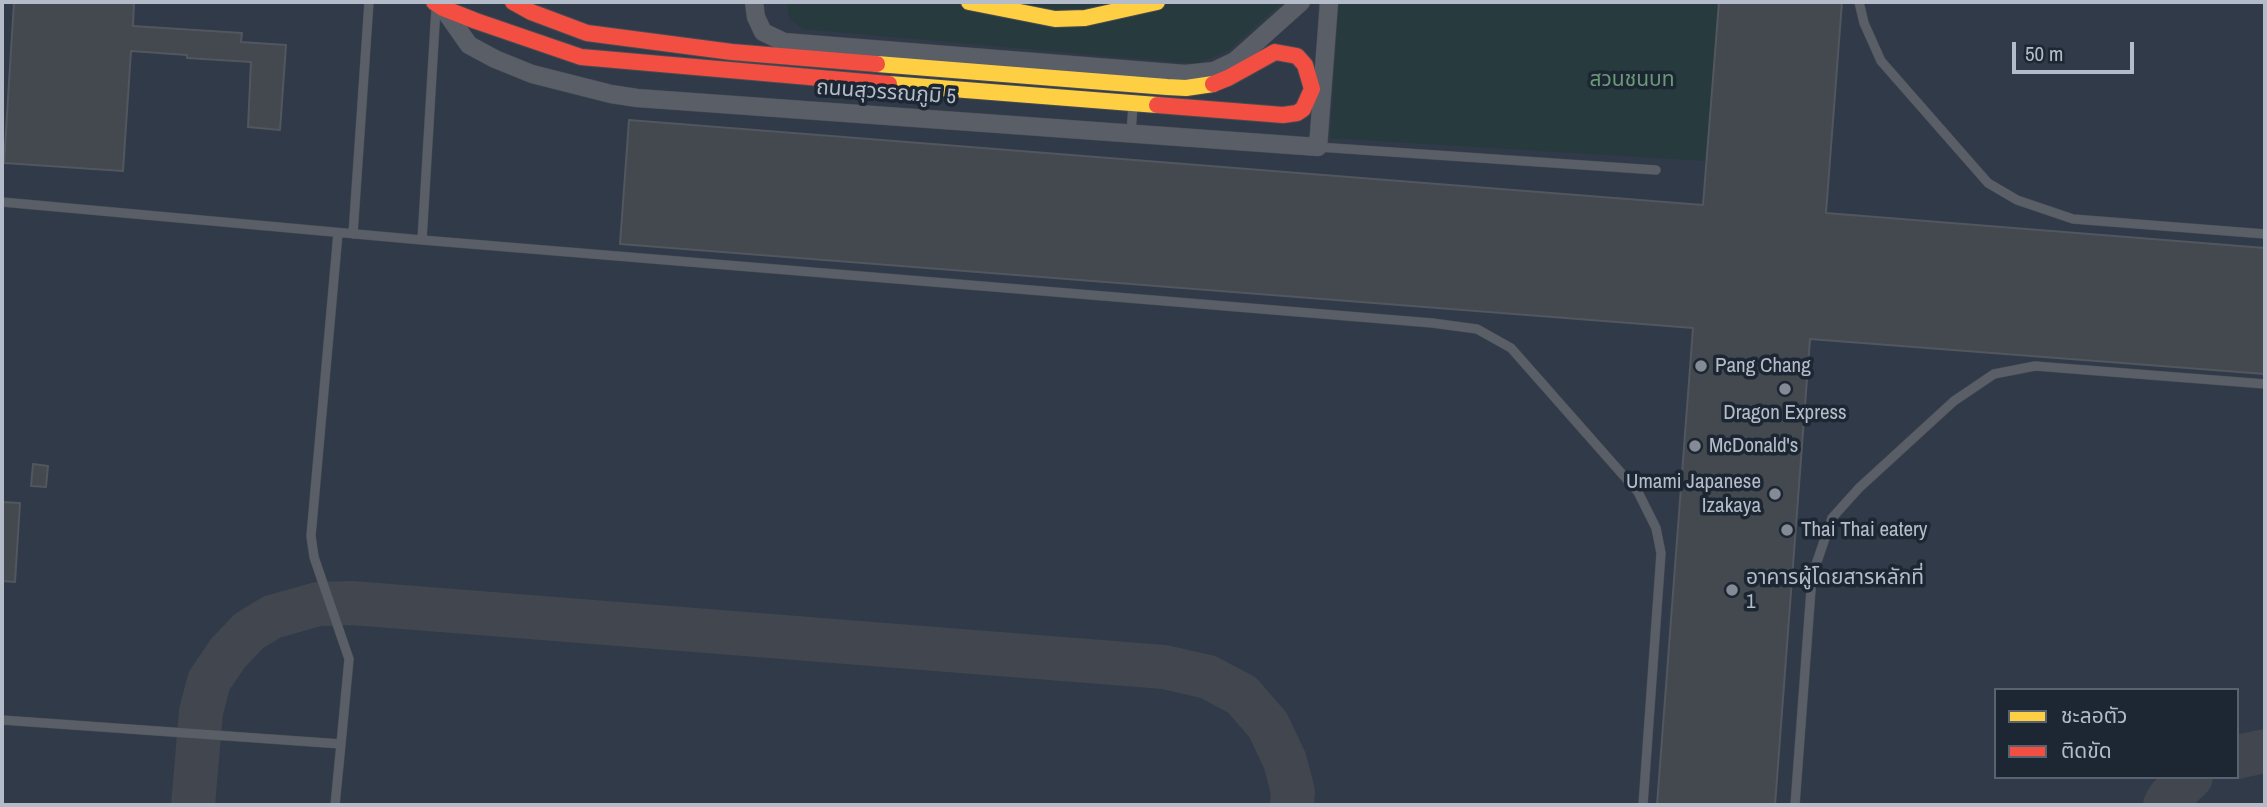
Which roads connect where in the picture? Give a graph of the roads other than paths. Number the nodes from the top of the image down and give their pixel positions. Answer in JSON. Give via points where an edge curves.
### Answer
{"nodes":[{"id":1,"x":369,"y":2,"type":"edge"},
{"id":2,"x":513,"y":2,"type":"edge"},
{"id":3,"x":754,"y":2,"type":"edge"},
{"id":4,"x":969,"y":2,"type":"edge"},
{"id":5,"x":998,"y":2,"type":"edge"},
{"id":6,"x":1109,"y":2,"type":"edge"},
{"id":7,"x":1157,"y":2,"type":"edge"},
{"id":8,"x":1301,"y":2,"type":"edge"},
{"id":9,"x":1329,"y":2,"type":"edge"},
{"id":10,"x":1859,"y":2,"type":"edge"},
{"id":11,"x":438,"y":4,"type":"edge"},
{"id":12,"x":1323,"y":72,"type":"junction"},
{"id":13,"x":1312,"y":89,"type":"junction"},
{"id":14,"x":1133,"y":103,"type":"junction"},
{"id":15,"x":1320,"y":111,"type":"junction"},
{"id":16,"x":1131,"y":134,"type":"junction"},
{"id":17,"x":1318,"y":147,"type":"junction"},
{"id":18,"x":1656,"y":170,"type":"dead end"},
{"id":19,"x":2,"y":202,"type":"edge"},
{"id":20,"x":338,"y":233,"type":"junction"},
{"id":21,"x":353,"y":234,"type":"junction"},
{"id":22,"x":2265,"y":234,"type":"edge"},
{"id":23,"x":422,"y":240,"type":"junction"},
{"id":24,"x":2265,"y":384,"type":"edge"},
{"id":25,"x":2,"y":720,"type":"edge"},
{"id":26,"x":341,"y":744,"type":"junction"},
{"id":27,"x":335,"y":805,"type":"edge"},
{"id":28,"x":1643,"y":805,"type":"edge"},
{"id":29,"x":1795,"y":805,"type":"edge"}],
"edges":[{"from":1,"to":21,"type":"lane"},
{"from":2,"to":13,"type":"main road","name":"ถนนสุวรรณภูมิ 5","via":[[600,35],[732,52],[1167,87],[1206,86],[1275,52],[1287,53],[1305,65]]},
{"from":3,"to":8,"type":"street","name":"ถนนสุวรรณภูมิ 5","via":[[764,32],[784,42],[1185,75],[1214,71],[1235,61]]},
{"from":4,"to":7,"type":"main road","via":[[1055,19],[1085,18]]},
{"from":5,"to":6,"type":"main road","via":[[1062,9]]},
{"from":9,"to":12,"type":"street","name":"ถนนสุวรรณภูมิ 5"},
{"from":10,"to":22,"type":"lane","via":[[1881,61],[1988,183],[2017,200],[2073,219]]},
{"from":11,"to":14,"type":"main road","name":"ถนนสุวรรณภูมิ 5","via":[[582,57]]},
{"from":11,"to":16,"type":"street","name":"ถนนสุวรรณภูมิ 5","via":[[469,45],[495,59],[532,74],[611,94]]},
{"from":11,"to":23,"type":"lane"},
{"from":12,"to":13,"type":"street","name":"ถนนสุวรรณภูมิ 5"},
{"from":12,"to":15,"type":"street","name":"ถนนสุวรรณภูมิ 5"},
{"from":13,"to":14,"type":"main road","name":"ถนนสุวรรณภูมิ 5","via":[[1303,109],[1283,115]]},
{"from":13,"to":15,"type":"street","name":"ถนนสุวรรณภูมิ 5"},
{"from":14,"to":16,"type":"lane"},
{"from":15,"to":17,"type":"street","name":"ถนนสุวรรณภูมิ 5"},
{"from":16,"to":17,"type":"street","name":"ถนนสุวรรณภูมิ 5"},
{"from":17,"to":18,"type":"lane"},
{"from":19,"to":20,"type":"lane"},
{"from":20,"to":21,"type":"lane"},
{"from":20,"to":26,"type":"lane","via":[[311,536],[349,659]]},
{"from":21,"to":23,"type":"lane"},
{"from":23,"to":28,"type":"lane","via":[[1476,329],[1511,348],[1638,492],[1656,528],[1661,553]]},
{"from":24,"to":29,"type":"lane","via":[[2035,366],[1994,374],[1954,401],[1858,488],[1832,518],[1812,576]]},
{"from":25,"to":26,"type":"lane"},
{"from":26,"to":27,"type":"lane"}]}
